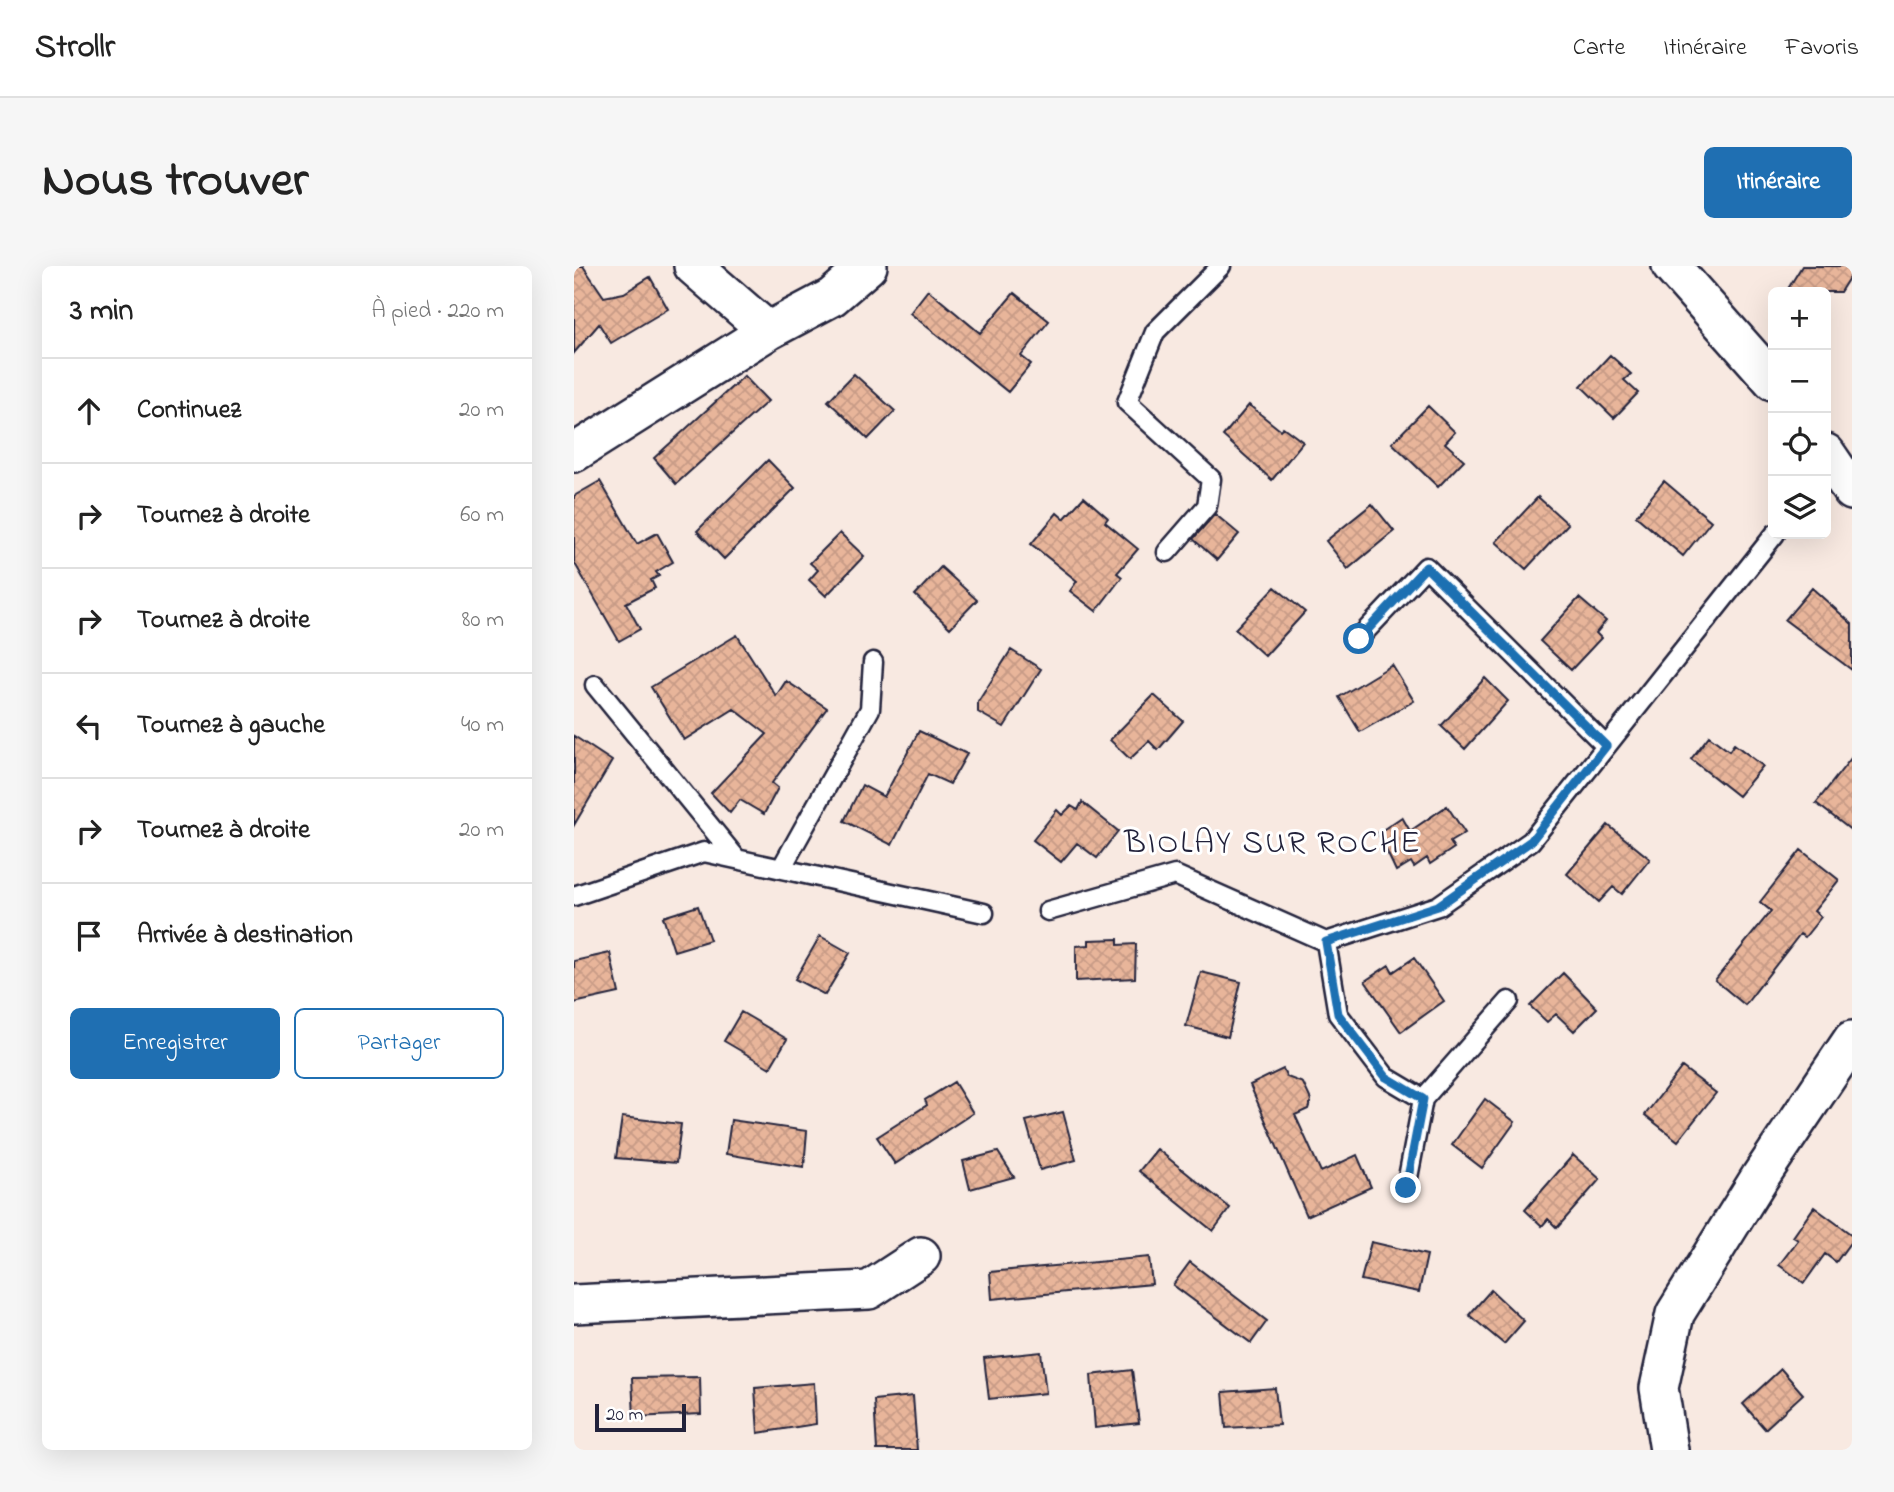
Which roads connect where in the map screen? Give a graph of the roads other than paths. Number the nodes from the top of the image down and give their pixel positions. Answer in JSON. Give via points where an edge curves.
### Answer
{"nodes":[{"id":1,"x":693,"y":266,"type":"edge"},
{"id":2,"x":869,"y":266,"type":"edge"},
{"id":3,"x":1221,"y":266,"type":"edge"},
{"id":4,"x":1671,"y":266,"type":"edge"},
{"id":5,"x":768,"y":331,"type":"junction"},
{"id":6,"x":1768,"y":375,"type":"edge"},
{"id":7,"x":574,"y":453,"type":"edge"},
{"id":8,"x":1771,"y":539,"type":"edge"},
{"id":9,"x":1167,"y":552,"type":"dead end"},
{"id":10,"x":1359,"y":639,"type":"dead end"},
{"id":11,"x":873,"y":662,"type":"dead end"},
{"id":12,"x":595,"y":685,"type":"dead end"},
{"id":13,"x":1606,"y":746,"type":"junction"},
{"id":14,"x":736,"y":858,"type":"junction"},
{"id":15,"x":782,"y":867,"type":"junction"},
{"id":16,"x":574,"y":896,"type":"edge"},
{"id":17,"x":1048,"y":911,"type":"dead end"},
{"id":18,"x":984,"y":913,"type":"dead end"},
{"id":19,"x":1326,"y":942,"type":"junction"},
{"id":20,"x":1509,"y":1001,"type":"dead end"},
{"id":21,"x":1852,"y":1040,"type":"edge"},
{"id":22,"x":1423,"y":1099,"type":"junction"},
{"id":23,"x":1406,"y":1188,"type":"dead end"},
{"id":24,"x":921,"y":1256,"type":"dead end"},
{"id":25,"x":574,"y":1304,"type":"edge"},
{"id":26,"x":1670,"y":1450,"type":"edge"}],
"edges":[{"from":1,"to":5,"type":"street"},
{"from":2,"to":5,"type":"street","via":[[832,297]]},
{"from":3,"to":9,"type":"lane","via":[[1155,332],[1127,402],[1210,479],[1207,506]]},
{"from":4,"to":6,"type":"street"},
{"from":5,"to":7,"type":"street"},
{"from":8,"to":13,"type":"lane"},
{"from":10,"to":13,"type":"lane","via":[[1426,567]]},
{"from":11,"to":15,"type":"lane","via":[[870,709]]},
{"from":12,"to":14,"type":"lane"},
{"from":13,"to":19,"type":"lane","via":[[1531,841],[1438,906]]},
{"from":14,"to":15,"type":"lane"},
{"from":14,"to":16,"type":"lane","via":[[704,852]]},
{"from":15,"to":18,"type":"lane"},
{"from":17,"to":19,"type":"lane","via":[[1175,875]]},
{"from":19,"to":22,"type":"lane","via":[[1338,1014],[1386,1077]]},
{"from":20,"to":22,"type":"lane"},
{"from":21,"to":26,"type":"street","via":[[1675,1314],[1659,1388]]},
{"from":22,"to":23,"type":"lane"},
{"from":24,"to":25,"type":"street","via":[[869,1290]]}]}
